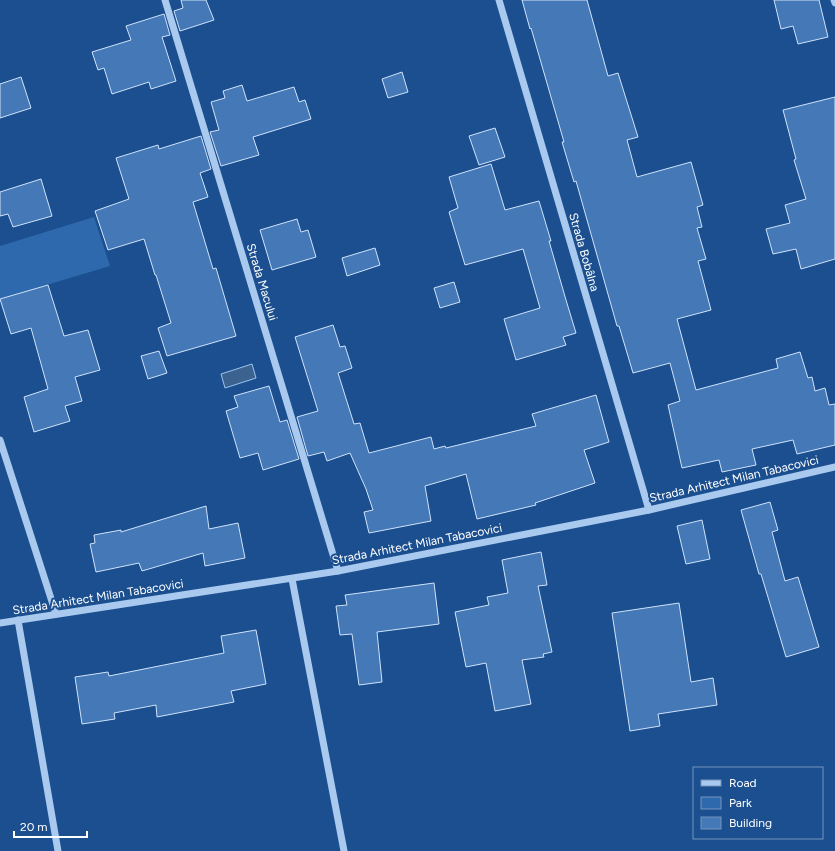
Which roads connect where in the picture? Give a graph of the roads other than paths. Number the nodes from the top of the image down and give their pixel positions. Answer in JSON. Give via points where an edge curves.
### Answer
{"nodes":[{"id":1,"x":165,"y":0,"type":"edge"},
{"id":2,"x":499,"y":0,"type":"edge"},
{"id":3,"x":0,"y":440,"type":"edge"},
{"id":4,"x":835,"y":467,"type":"edge"},
{"id":5,"x":649,"y":510,"type":"junction"},
{"id":6,"x":338,"y":571,"type":"junction"},
{"id":7,"x":292,"y":579,"type":"junction"},
{"id":8,"x":56,"y":614,"type":"junction"},
{"id":9,"x":18,"y":620,"type":"junction"},
{"id":10,"x":0,"y":623,"type":"edge"},
{"id":11,"x":58,"y":851,"type":"edge"},
{"id":12,"x":344,"y":851,"type":"edge"}],
"edges":[{"from":1,"to":6,"type":"street","name":"Strada Macului"},
{"from":2,"to":5,"type":"street","name":"Strada Bobâlna"},
{"from":3,"to":8,"type":"street"},
{"from":4,"to":5,"type":"street","name":"Strada Arhitect Milan Tabacovici"},
{"from":5,"to":6,"type":"street","name":"Strada Arhitect Milan Tabacovici"},
{"from":6,"to":7,"type":"street","name":"Strada Arhitect Milan Tabacovici"},
{"from":7,"to":8,"type":"street","name":"Strada Arhitect Milan Tabacovici"},
{"from":7,"to":12,"type":"street"},
{"from":8,"to":9,"type":"street","name":"Strada Arhitect Milan Tabacovici"},
{"from":9,"to":10,"type":"street","name":"Strada Arhitect Milan Tabacovici"},
{"from":9,"to":11,"type":"street"}]}
